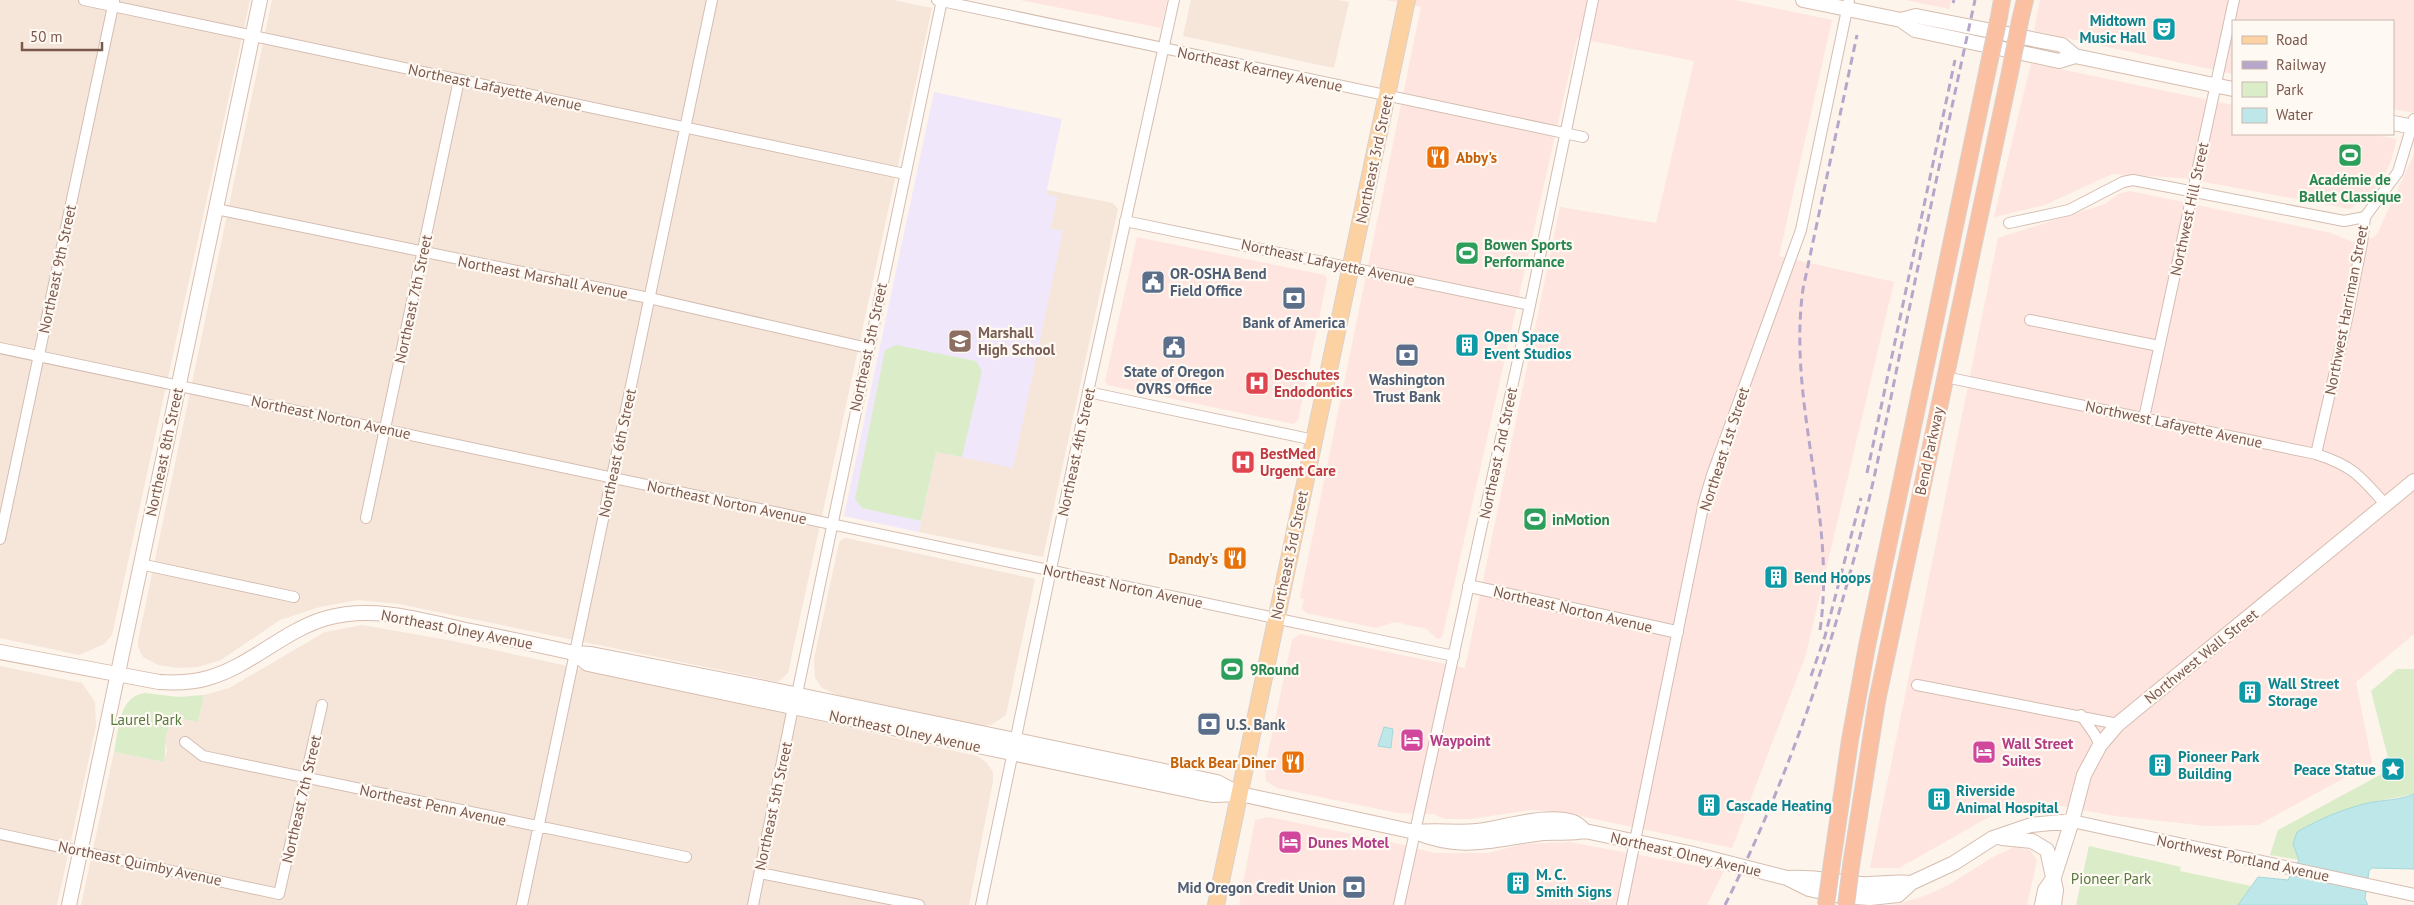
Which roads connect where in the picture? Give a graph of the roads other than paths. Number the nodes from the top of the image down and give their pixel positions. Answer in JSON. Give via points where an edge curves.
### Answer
{"nodes":[{"id":1,"x":84,"y":0,"type":"edge"},
{"id":2,"x":260,"y":0,"type":"edge"},
{"id":3,"x":712,"y":0,"type":"edge"},
{"id":4,"x":940,"y":0,"type":"edge"},
{"id":5,"x":1174,"y":0,"type":"edge"},
{"id":6,"x":1407,"y":0,"type":"edge"},
{"id":7,"x":1593,"y":0,"type":"edge"},
{"id":8,"x":1803,"y":0,"type":"edge"},
{"id":9,"x":2002,"y":0,"type":"edge"},
{"id":10,"x":2025,"y":0,"type":"edge"},
{"id":11,"x":2234,"y":0,"type":"edge"},
{"id":12,"x":114,"y":3,"type":"edge"},
{"id":13,"x":1848,"y":5,"type":"edge"},
{"id":14,"x":1901,"y":20,"type":"junction"},
{"id":15,"x":252,"y":36,"type":"junction"},
{"id":16,"x":1164,"y":49,"type":"junction"},
{"id":17,"x":2075,"y":56,"type":"junction"},
{"id":18,"x":459,"y":80,"type":"junction"},
{"id":19,"x":2215,"y":86,"type":"junction"},
{"id":20,"x":2232,"y":89,"type":"edge"},
{"id":21,"x":1387,"y":95,"type":"junction"},
{"id":22,"x":2394,"y":123,"type":"edge"},
{"id":23,"x":2413,"y":124,"type":"edge"},
{"id":24,"x":685,"y":126,"type":"junction"},
{"id":25,"x":1566,"y":133,"type":"junction"},
{"id":26,"x":1583,"y":137,"type":"dead end"},
{"id":27,"x":905,"y":174,"type":"junction"},
{"id":28,"x":2192,"y":191,"type":"junction"},
{"id":29,"x":216,"y":209,"type":"junction"},
{"id":30,"x":2365,"y":217,"type":"junction"},
{"id":31,"x":1125,"y":221,"type":"junction"},
{"id":32,"x":2009,"y":223,"type":"dead end"},
{"id":33,"x":422,"y":252,"type":"junction"},
{"id":34,"x":1351,"y":267,"type":"junction"},
{"id":35,"x":649,"y":298,"type":"junction"},
{"id":36,"x":1530,"y":305,"type":"junction"},
{"id":37,"x":2030,"y":320,"type":"dead end"},
{"id":38,"x":2159,"y":346,"type":"junction"},
{"id":39,"x":0,"y":348,"type":"edge"},
{"id":40,"x":868,"y":348,"type":"junction"},
{"id":41,"x":39,"y":356,"type":"junction"},
{"id":42,"x":1945,"y":377,"type":"junction"},
{"id":43,"x":179,"y":384,"type":"junction"},
{"id":44,"x":1088,"y":392,"type":"junction"},
{"id":45,"x":2144,"y":418,"type":"junction"},
{"id":46,"x":385,"y":429,"type":"junction"},
{"id":47,"x":1314,"y":440,"type":"junction"},
{"id":48,"x":2316,"y":454,"type":"junction"},
{"id":49,"x":611,"y":477,"type":"junction"},
{"id":50,"x":2414,"y":481,"type":"edge"},
{"id":51,"x":2385,"y":504,"type":"junction"},
{"id":52,"x":366,"y":518,"type":"dead end"},
{"id":53,"x":831,"y":524,"type":"junction"},
{"id":54,"x":0,"y":539,"type":"edge"},
{"id":55,"x":140,"y":564,"type":"junction"},
{"id":56,"x":1051,"y":571,"type":"junction"},
{"id":57,"x":1469,"y":586,"type":"junction"},
{"id":58,"x":294,"y":597,"type":"dead end"},
{"id":59,"x":1276,"y":619,"type":"junction"},
{"id":60,"x":1677,"y":632,"type":"junction"},
{"id":61,"x":0,"y":652,"type":"edge"},
{"id":62,"x":574,"y":653,"type":"junction"},
{"id":63,"x":1454,"y":656,"type":"junction"},
{"id":64,"x":116,"y":674,"type":"junction"},
{"id":65,"x":1917,"y":685,"type":"dead end"},
{"id":66,"x":795,"y":701,"type":"junction"},
{"id":67,"x":322,"y":705,"type":"dead end"},
{"id":68,"x":2081,"y":716,"type":"junction"},
{"id":69,"x":2118,"y":724,"type":"junction"},
{"id":70,"x":185,"y":742,"type":"dead end"},
{"id":71,"x":2100,"y":745,"type":"junction"},
{"id":72,"x":1014,"y":747,"type":"junction"},
{"id":73,"x":305,"y":778,"type":"junction"},
{"id":74,"x":1240,"y":794,"type":"junction"},
{"id":75,"x":2072,"y":821,"type":"junction"},
{"id":76,"x":538,"y":827,"type":"junction"},
{"id":77,"x":1415,"y":832,"type":"junction"},
{"id":78,"x":0,"y":834,"type":"edge"},
{"id":79,"x":1993,"y":838,"type":"junction"},
{"id":80,"x":1635,"y":842,"type":"junction"},
{"id":81,"x":80,"y":850,"type":"junction"},
{"id":82,"x":686,"y":857,"type":"dead end"},
{"id":83,"x":760,"y":873,"type":"junction"},
{"id":84,"x":2054,"y":877,"type":"junction"},
{"id":85,"x":1787,"y":878,"type":"junction"},
{"id":86,"x":1911,"y":883,"type":"junction"},
{"id":87,"x":279,"y":894,"type":"joint"},
{"id":88,"x":2414,"y":895,"type":"edge"},
{"id":89,"x":1844,"y":900,"type":"edge"},
{"id":90,"x":69,"y":905,"type":"edge"},
{"id":91,"x":522,"y":905,"type":"edge"},
{"id":92,"x":753,"y":905,"type":"edge"},
{"id":93,"x":919,"y":905,"type":"edge"},
{"id":94,"x":980,"y":905,"type":"edge"},
{"id":95,"x":1216,"y":905,"type":"edge"},
{"id":96,"x":1399,"y":905,"type":"edge"},
{"id":97,"x":1622,"y":905,"type":"edge"},
{"id":98,"x":1826,"y":905,"type":"edge"},
{"id":99,"x":2042,"y":905,"type":"edge"},
{"id":100,"x":2054,"y":905,"type":"edge"}],
"edges":[{"from":1,"to":12,"type":"street","name":"Northeast Lafayette Avenue"},
{"from":2,"to":15,"type":"main road","name":"Northeast 8th Street"},
{"from":3,"to":24,"type":"street","name":"Northeast 6th Street"},
{"from":4,"to":16,"type":"street","name":"Northeast Kearney Avenue"},
{"from":4,"to":27,"type":"street","name":"Northeast 5th Street"},
{"from":5,"to":16,"type":"street","name":"Northeast 4th Street"},
{"from":6,"to":21,"type":"main road","name":"Northeast 3rd Street"},
{"from":7,"to":25,"type":"street","name":"Northeast 2nd Street"},
{"from":8,"to":13,"type":"main road"},
{"from":9,"to":98,"type":"highway","name":"Bend Parkway","bridge":true,"via":[[1867,646]]},
{"from":10,"to":42,"type":"highway","name":"Bend Parkway","bridge":true},
{"from":11,"to":19,"type":"street","name":"Northwest Hill Street"},
{"from":12,"to":15,"type":"street","name":"Northeast Lafayette Avenue"},
{"from":12,"to":41,"type":"street","name":"Northeast 9th Street"},
{"from":13,"to":14,"type":"main road"},
{"from":13,"to":60,"type":"street","name":"Northeast 1st Street","via":[[1801,230],[1712,475]]},
{"from":14,"to":17,"type":"main road","via":[[1916,16],[1985,30],[2062,46]]},
{"from":14,"to":17,"type":"main road","via":[[1915,30],[2059,61]]},
{"from":15,"to":18,"type":"street","name":"Northeast Lafayette Avenue"},
{"from":15,"to":29,"type":"main road","name":"Northeast 8th Street"},
{"from":16,"to":21,"type":"street","name":"Northeast Kearney Avenue"},
{"from":16,"to":31,"type":"street","name":"Northeast 4th Street"},
{"from":17,"to":19,"type":"main road"},
{"from":18,"to":24,"type":"street","name":"Northeast Lafayette Avenue"},
{"from":18,"to":33,"type":"street","name":"Northeast 7th Street"},
{"from":19,"to":20,"type":"main road"},
{"from":19,"to":28,"type":"street","name":"Northwest Hill Street"},
{"from":21,"to":25,"type":"street","name":"Northeast Kearney Avenue"},
{"from":21,"to":34,"type":"main road","name":"Northeast 3rd Street"},
{"from":22,"to":23,"type":"main road"},
{"from":23,"to":30,"type":"street","name":"Northwest Harriman Street","via":[[2398,172]]},
{"from":24,"to":27,"type":"street","name":"Northeast Lafayette Avenue"},
{"from":24,"to":35,"type":"street","name":"Northeast 6th Street"},
{"from":25,"to":26,"type":"street","name":"Northeast Kearney Avenue"},
{"from":25,"to":36,"type":"street","name":"Northeast 2nd Street"},
{"from":27,"to":40,"type":"street","name":"Northeast 5th Street"},
{"from":28,"to":30,"type":"street","via":[[2344,221]]},
{"from":28,"to":32,"type":"street","via":[[2133,180],[2069,210]]},
{"from":28,"to":38,"type":"street","name":"Northwest Hill Street"},
{"from":29,"to":33,"type":"street","name":"Northeast Marshall Avenue"},
{"from":29,"to":43,"type":"main road","name":"Northeast 8th Street"},
{"from":30,"to":48,"type":"street","name":"Northwest Harriman Street","via":[[2347,319]]},
{"from":31,"to":34,"type":"street","name":"Northeast Lafayette Avenue"},
{"from":31,"to":44,"type":"street","name":"Northeast 4th Street"},
{"from":33,"to":35,"type":"street","name":"Northeast Marshall Avenue"},
{"from":33,"to":46,"type":"street","name":"Northeast 7th Street"},
{"from":34,"to":36,"type":"street","name":"Northeast Lafayette Avenue"},
{"from":34,"to":47,"type":"main road","name":"Northeast 3rd Street"},
{"from":35,"to":40,"type":"street","name":"Northeast Marshall Avenue"},
{"from":35,"to":49,"type":"street","name":"Northeast 6th Street"},
{"from":36,"to":57,"type":"street","name":"Northeast 2nd Street"},
{"from":37,"to":38,"type":"street"},
{"from":38,"to":45,"type":"street","name":"Northwest Hill Street"},
{"from":39,"to":41,"type":"street","name":"Northeast Norton Avenue"},
{"from":40,"to":53,"type":"street","name":"Northeast 5th Street"},
{"from":41,"to":43,"type":"street","name":"Northeast Norton Avenue"},
{"from":41,"to":54,"type":"street","name":"Northeast 9th Street"},
{"from":42,"to":45,"type":"street","name":"Northwest Lafayette Avenue"},
{"from":42,"to":89,"type":"highway","name":"Bend Parkway","bridge":true,"via":[[1877,701]]},
{"from":43,"to":46,"type":"street","name":"Northeast Norton Avenue"},
{"from":43,"to":55,"type":"main road","name":"Northeast 8th Street"},
{"from":44,"to":47,"type":"street"},
{"from":44,"to":56,"type":"street","name":"Northeast 4th Street"},
{"from":45,"to":48,"type":"street","name":"Northwest Lafayette Avenue"},
{"from":46,"to":49,"type":"street","name":"Northeast Norton Avenue"},
{"from":46,"to":52,"type":"street","name":"Northeast 7th Street"},
{"from":47,"to":59,"type":"main road","name":"Northeast 3rd Street"},
{"from":48,"to":51,"type":"street","name":"Northwest Lafayette Avenue","via":[[2340,461],[2353,470]]},
{"from":49,"to":53,"type":"street","name":"Northeast Norton Avenue"},
{"from":49,"to":62,"type":"street","name":"Northeast 6th Street"},
{"from":50,"to":51,"type":"main road","name":"Northwest Wall Street"},
{"from":51,"to":69,"type":"main road","name":"Northwest Wall Street"},
{"from":53,"to":56,"type":"street","name":"Northeast Norton Avenue"},
{"from":53,"to":66,"type":"street","name":"Northeast 5th Street"},
{"from":55,"to":58,"type":"street"},
{"from":55,"to":64,"type":"main road","name":"Northeast 8th Street"},
{"from":56,"to":59,"type":"street","name":"Northeast Norton Avenue"},
{"from":56,"to":72,"type":"street","name":"Northeast 4th Street"},
{"from":57,"to":60,"type":"street","name":"Northeast Norton Avenue"},
{"from":57,"to":63,"type":"street","name":"Northeast 2nd Street"},
{"from":59,"to":63,"type":"street","name":"Northeast Norton Avenue"},
{"from":59,"to":74,"type":"main road","name":"Northeast 3rd Street"},
{"from":60,"to":80,"type":"street","name":"Northeast 1st Street"},
{"from":61,"to":64,"type":"main road"},
{"from":62,"to":64,"type":"main road","name":"Northeast Olney Avenue","via":[[413,618],[369,612],[327,618],[288,635],[209,678],[186,683],[159,682]]},
{"from":62,"to":66,"type":"main road","name":"Northeast Olney Avenue","via":[[588,664]]},
{"from":62,"to":76,"type":"street","name":"Northeast 6th Street"},
{"from":63,"to":77,"type":"street","name":"Northeast 2nd Street"},
{"from":64,"to":81,"type":"main road","name":"Northeast 8th Street"},
{"from":65,"to":68,"type":"street"},
{"from":66,"to":72,"type":"main road","name":"Northeast Olney Avenue"},
{"from":66,"to":83,"type":"street","name":"Northeast 5th Street"},
{"from":67,"to":73,"type":"street","name":"Northeast 7th Street"},
{"from":68,"to":69,"type":"street"},
{"from":68,"to":71,"type":"street"},
{"from":69,"to":71,"type":"main road","name":"Northwest Wall Street"},
{"from":70,"to":73,"type":"street","name":"Northeast Penn Avenue","via":[[203,756]]},
{"from":71,"to":75,"type":"main road","name":"Northwest Wall Street","via":[[2084,775]]},
{"from":72,"to":74,"type":"main road","name":"Northeast Olney Avenue","via":[[1217,782]]},
{"from":72,"to":94,"type":"street","name":"Northeast 4th Street"},
{"from":73,"to":76,"type":"street","name":"Northeast Penn Avenue"},
{"from":73,"to":87,"type":"street","name":"Northeast 7th Street"},
{"from":74,"to":77,"type":"main road","name":"Northeast Olney Avenue"},
{"from":74,"to":95,"type":"main road","name":"Northeast 3rd Street"},
{"from":75,"to":79,"type":"main road","name":"Northeast Olney Avenue","via":[[2031,825]]},
{"from":75,"to":84,"type":"main road","name":"Northwest Wall Street"},
{"from":75,"to":88,"type":"street","name":"Northwest Portland Avenue"},
{"from":76,"to":82,"type":"street","name":"Northeast Penn Avenue"},
{"from":76,"to":91,"type":"street","name":"Northeast 6th Street"},
{"from":77,"to":80,"type":"main road","name":"Northeast Olney Avenue","via":[[1476,831],[1548,820],[1573,822],[1585,831]]},
{"from":77,"to":96,"type":"street","name":"Northeast 2nd Street"},
{"from":78,"to":81,"type":"street","name":"Northeast Quimby Avenue"},
{"from":79,"to":84,"type":"main road","via":[[2041,844],[2047,850]]},
{"from":79,"to":86,"type":"main road","name":"Northeast Olney Avenue","via":[[1954,863]]},
{"from":80,"to":85,"type":"main road","name":"Northeast Olney Avenue"},
{"from":80,"to":97,"type":"street","name":"Northeast 1st Street"},
{"from":81,"to":87,"type":"street","name":"Northeast Quimby Avenue"},
{"from":81,"to":90,"type":"main road","name":"Northeast 8th Street"},
{"from":83,"to":92,"type":"street","name":"Northeast 5th Street"},
{"from":83,"to":93,"type":"street"},
{"from":84,"to":99,"type":"main road","name":"Northwest Wall Street","via":[[2045,890]]},
{"from":84,"to":100,"type":"main road","name":"Northwest Wall Street"},
{"from":85,"to":86,"type":"main road","name":"Northeast Olney Avenue","via":[[1811,876],[1866,884]]},
{"from":85,"to":89,"type":"main road","name":"Northeast Olney Avenue"},
{"from":86,"to":89,"type":"main road","name":"Northeast Olney Avenue","via":[[1898,895]]}]}
